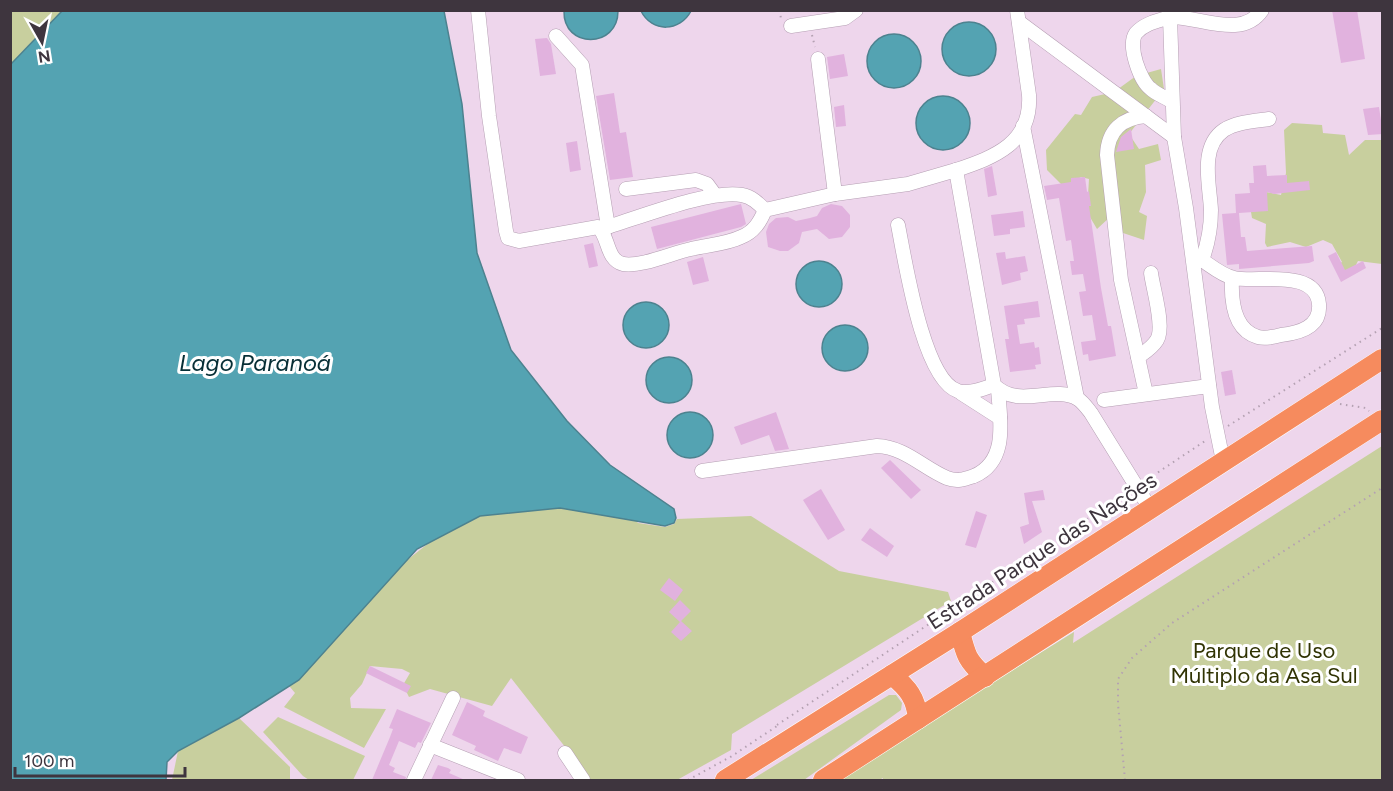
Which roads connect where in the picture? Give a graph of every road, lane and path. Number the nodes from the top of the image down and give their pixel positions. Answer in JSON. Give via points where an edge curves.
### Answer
{"nodes":[{"id":1,"x":478,"y":10,"type":"edge"},
{"id":2,"x":856,"y":10,"type":"edge"},
{"id":3,"x":1262,"y":10,"type":"edge"},
{"id":4,"x":1018,"y":16,"type":"edge"},
{"id":5,"x":1170,"y":17,"type":"junction"},
{"id":6,"x":791,"y":26,"type":"dead end"},
{"id":7,"x":556,"y":36,"type":"dead end"},
{"id":8,"x":818,"y":59,"type":"dead end"},
{"id":9,"x":1171,"y":100,"type":"junction"},
{"id":10,"x":1146,"y":116,"type":"junction"},
{"id":11,"x":1269,"y":119,"type":"dead end"},
{"id":12,"x":1023,"y":126,"type":"junction"},
{"id":13,"x":1174,"y":137,"type":"junction"},
{"id":14,"x":956,"y":170,"type":"junction"},
{"id":15,"x":626,"y":189,"type":"dead end"},
{"id":16,"x":835,"y":194,"type":"junction"},
{"id":17,"x":715,"y":195,"type":"junction"},
{"id":18,"x":765,"y":210,"type":"junction"},
{"id":19,"x":898,"y":225,"type":"dead end"},
{"id":20,"x":605,"y":228,"type":"junction"},
{"id":21,"x":1198,"y":261,"type":"junction"},
{"id":22,"x":1151,"y":273,"type":"dead end"},
{"id":23,"x":1232,"y":278,"type":"junction"},
{"id":24,"x":1383,"y":328,"type":"edge"},
{"id":25,"x":1138,"y":357,"type":"junction"},
{"id":26,"x":1383,"y":359,"type":"edge"},
{"id":27,"x":1209,"y":386,"type":"junction"},
{"id":28,"x":996,"y":387,"type":"junction"},
{"id":29,"x":961,"y":393,"type":"junction"},
{"id":30,"x":1146,"y":394,"type":"junction"},
{"id":31,"x":1077,"y":398,"type":"junction"},
{"id":32,"x":1104,"y":400,"type":"dead end"},
{"id":33,"x":1318,"y":401,"type":"junction"},
{"id":34,"x":1000,"y":418,"type":"junction"},
{"id":35,"x":1381,"y":421,"type":"edge"},
{"id":36,"x":1218,"y":433,"type":"junction"},
{"id":37,"x":1223,"y":461,"type":"junction"},
{"id":38,"x":702,"y":471,"type":"dead end"},
{"id":39,"x":1139,"y":485,"type":"dead end"},
{"id":40,"x":1383,"y":488,"type":"edge"},
{"id":41,"x":1129,"y":492,"type":"dead end"},
{"id":42,"x":1150,"y":510,"type":"junction"},
{"id":43,"x":960,"y":632,"type":"junction"},
{"id":44,"x":892,"y":675,"type":"junction"},
{"id":45,"x":985,"y":677,"type":"junction"},
{"id":46,"x":453,"y":698,"type":"dead end"},
{"id":47,"x":918,"y":719,"type":"junction"},
{"id":48,"x":777,"y":725,"type":"dead end"},
{"id":49,"x":430,"y":746,"type":"junction"},
{"id":50,"x":565,"y":753,"type":"dead end"},
{"id":51,"x":414,"y":780,"type":"edge"},
{"id":52,"x":518,"y":780,"type":"edge"},
{"id":53,"x":583,"y":780,"type":"edge"},
{"id":54,"x":725,"y":780,"type":"edge"},
{"id":55,"x":823,"y":780,"type":"edge"},
{"id":56,"x":1125,"y":780,"type":"edge"}],
"edges":[{"from":1,"to":20,"type":"lane","via":[[508,238],[519,241]]},
{"from":2,"to":6,"type":"lane","via":[[845,18]]},
{"from":3,"to":5,"type":"lane","via":[[1253,20],[1232,26]]},
{"from":4,"to":10,"type":"lane"},
{"from":4,"to":12,"type":"lane","via":[[1030,109]]},
{"from":5,"to":9,"type":"lane"},
{"from":5,"to":9,"type":"lane","via":[[1145,26],[1133,42],[1137,64],[1148,87]]},
{"from":7,"to":20,"type":"lane","via":[[582,65]]},
{"from":8,"to":16,"type":"lane"},
{"from":9,"to":13,"type":"lane"},
{"from":10,"to":13,"type":"lane"},
{"from":10,"to":25,"type":"lane","via":[[1120,125],[1109,137],[1107,146],[1121,280]]},
{"from":11,"to":21,"type":"lane","via":[[1223,130],[1211,148],[1207,167],[1210,225]]},
{"from":12,"to":14,"type":"lane","via":[[1005,151]]},
{"from":12,"to":31,"type":"lane"},
{"from":13,"to":21,"type":"lane"},
{"from":14,"to":16,"type":"lane","via":[[908,184]]},
{"from":14,"to":28,"type":"lane"},
{"from":15,"to":17,"type":"lane","via":[[696,180],[707,184]]},
{"from":16,"to":18,"type":"lane"},
{"from":17,"to":18,"type":"lane","via":[[742,195]]},
{"from":17,"to":20,"type":"lane"},
{"from":18,"to":20,"type":"lane","via":[[758,225],[741,237],[642,263],[623,264],[612,257]]},
{"from":19,"to":29,"type":"lane","via":[[917,318],[927,346],[941,379]]},
{"from":21,"to":23,"type":"lane"},
{"from":21,"to":27,"type":"lane"},
{"from":22,"to":25,"type":"lane","via":[[1160,328],[1158,339]]},
{"from":23,"to":23,"type":"lane","via":[[1287,279],[1309,286],[1319,302],[1318,313],[1309,326],[1296,333],[1267,338],[1251,334],[1235,313]]},
{"from":24,"to":36,"type":"path"},
{"from":25,"to":30,"type":"lane"},
{"from":26,"to":33,"type":"highway","name":"Estrada Parque das Nações"},
{"from":27,"to":30,"type":"lane"},
{"from":27,"to":36,"type":"lane"},
{"from":28,"to":29,"type":"lane"},
{"from":28,"to":31,"type":"lane","via":[[1018,396],[1064,394]]},
{"from":28,"to":34,"type":"lane"},
{"from":29,"to":34,"type":"lane"},
{"from":30,"to":32,"type":"lane"},
{"from":31,"to":42,"type":"lane","via":[[1091,413]]},
{"from":33,"to":35,"type":"path","via":[[1366,408]]},
{"from":33,"to":37,"type":"highway","name":"Estrada Parque das Nações"},
{"from":34,"to":38,"type":"lane","via":[[1001,437],[994,459],[964,480],[950,480],[907,454],[877,446]]},
{"from":35,"to":45,"type":"highway"},
{"from":36,"to":37,"type":"lane"},
{"from":36,"to":39,"type":"path"},
{"from":37,"to":42,"type":"highway","name":"Estrada Parque das Nações"},
{"from":40,"to":56,"type":"path","via":[[1172,623],[1132,658],[1118,679]]},
{"from":41,"to":48,"type":"path"},
{"from":42,"to":43,"type":"highway","name":"Estrada Parque das Nações"},
{"from":43,"to":44,"type":"highway","name":"Estrada Parque das Nações"},
{"from":43,"to":45,"type":"highway","via":[[970,663]]},
{"from":44,"to":47,"type":"highway","via":[[912,695]]},
{"from":44,"to":54,"type":"highway","name":"Estrada Parque das Nações"},
{"from":45,"to":47,"type":"highway"},
{"from":46,"to":49,"type":"lane"},
{"from":47,"to":55,"type":"highway"},
{"from":49,"to":51,"type":"lane"},
{"from":49,"to":52,"type":"lane"},
{"from":50,"to":53,"type":"lane"}]}
